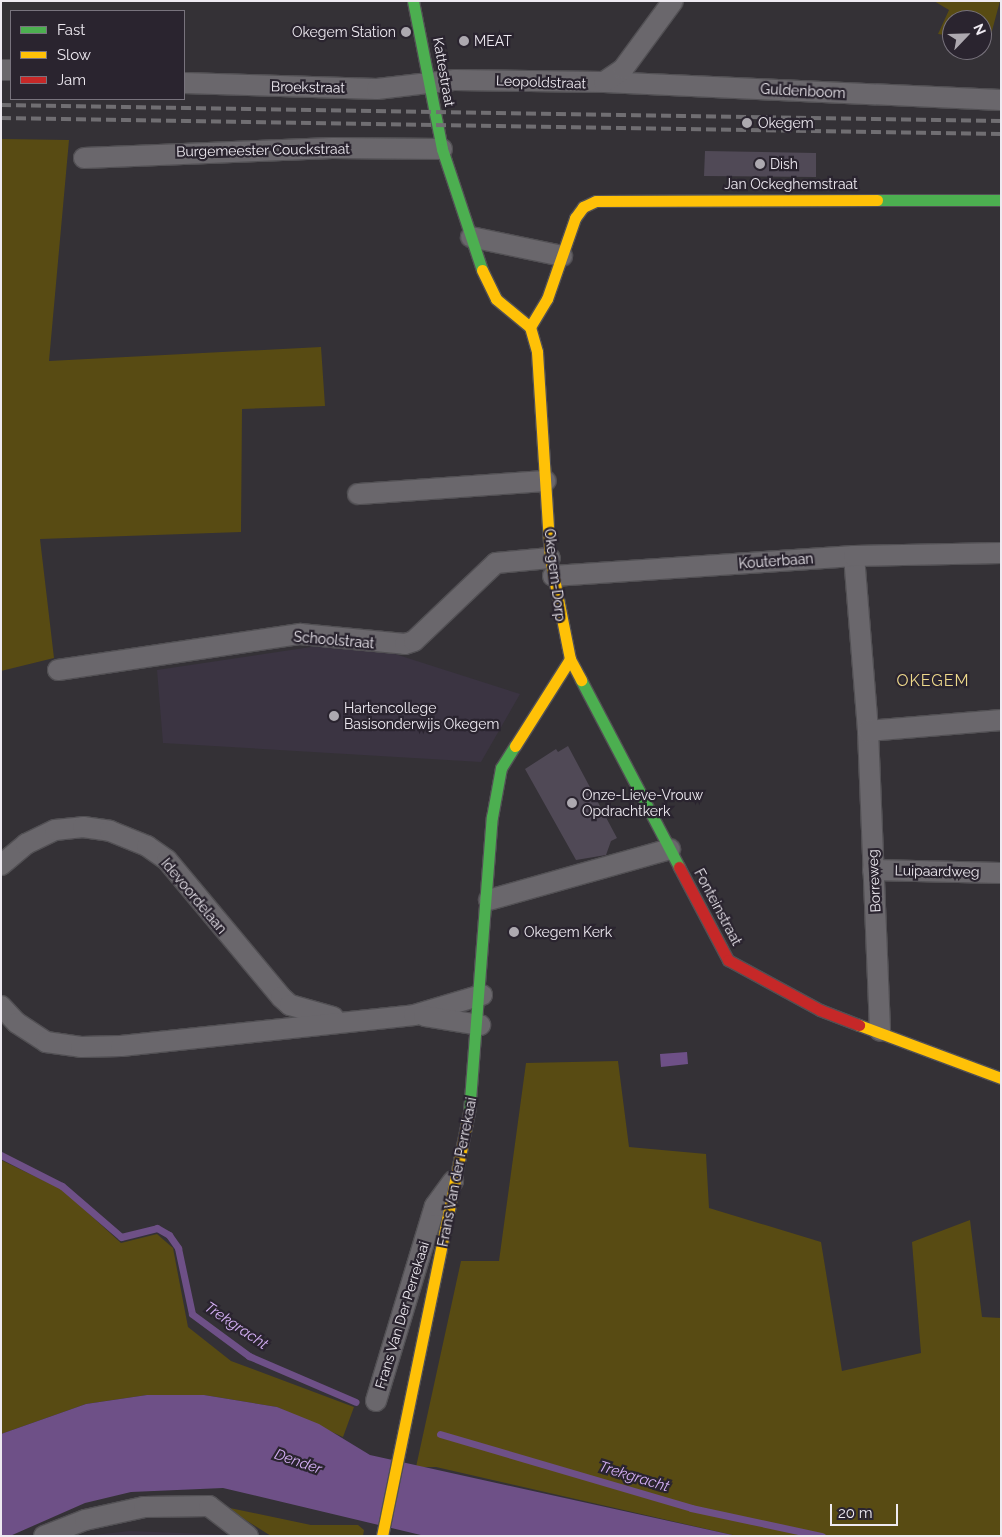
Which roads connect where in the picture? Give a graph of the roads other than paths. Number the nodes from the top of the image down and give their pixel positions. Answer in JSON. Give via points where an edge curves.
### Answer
{"nodes":[{"id":1,"x":413,"y":1,"type":"edge"},
{"id":2,"x":673,"y":1,"type":"edge"},
{"id":3,"x":185,"y":82,"type":"edge"},
{"id":4,"x":604,"y":82,"type":"junction"},
{"id":5,"x":432,"y":83,"type":"junction"},
{"id":6,"x":1001,"y":100,"type":"edge"},
{"id":7,"x":442,"y":150,"type":"junction"},
{"id":8,"x":84,"y":158,"type":"dead end"},
{"id":9,"x":1001,"y":200,"type":"edge"},
{"id":10,"x":471,"y":236,"type":"junction"},
{"id":11,"x":562,"y":256,"type":"junction"},
{"id":12,"x":530,"y":327,"type":"junction"},
{"id":13,"x":546,"y":481,"type":"junction"},
{"id":14,"x":358,"y":494,"type":"dead end"},
{"id":15,"x":1001,"y":553,"type":"edge"},
{"id":16,"x":854,"y":556,"type":"junction"},
{"id":17,"x":551,"y":567,"type":"junction"},
{"id":18,"x":570,"y":659,"type":"junction"},
{"id":19,"x":58,"y":670,"type":"dead end"},
{"id":20,"x":1001,"y":720,"type":"edge"},
{"id":21,"x":868,"y":731,"type":"junction"},
{"id":22,"x":670,"y":849,"type":"junction"},
{"id":23,"x":1,"y":865,"type":"edge"},
{"id":24,"x":873,"y":870,"type":"junction"},
{"id":25,"x":1001,"y":872,"type":"edge"},
{"id":26,"x":488,"y":900,"type":"junction"},
{"id":27,"x":482,"y":995,"type":"junction"},
{"id":28,"x":1,"y":1006,"type":"edge"},
{"id":29,"x":414,"y":1015,"type":"junction"},
{"id":30,"x":342,"y":1020,"type":"junction"},
{"id":31,"x":480,"y":1025,"type":"junction"},
{"id":32,"x":880,"y":1031,"type":"junction"},
{"id":33,"x":1001,"y":1078,"type":"edge"},
{"id":34,"x":456,"y":1178,"type":"junction"},
{"id":35,"x":376,"y":1401,"type":"dead end"},
{"id":36,"x":44,"y":1536,"type":"edge"},
{"id":37,"x":248,"y":1536,"type":"edge"},
{"id":38,"x":382,"y":1536,"type":"edge"}],
"edges":[{"from":1,"to":5,"type":"main road","name":"Kattestraat"},
{"from":2,"to":4,"type":"street","name":"Leopoldstraat","via":[[623,69]]},
{"from":3,"to":5,"type":"street","name":"Broekstraat","via":[[377,89]]},
{"from":4,"to":5,"type":"street","name":"Leopoldstraat","via":[[455,80]]},
{"from":4,"to":6,"type":"street","name":"Guldenboom"},
{"from":5,"to":7,"type":"main road","name":"Kattestraat"},
{"from":7,"to":8,"type":"street","name":"Burgemeester Couckstraat","via":[[332,148]]},
{"from":7,"to":10,"type":"main road"},
{"from":9,"to":11,"type":"main road","name":"Jan Ockeghemstraat","via":[[622,199],[583,207]]},
{"from":10,"to":11,"type":"street"},
{"from":10,"to":12,"type":"main road","via":[[496,299]]},
{"from":11,"to":12,"type":"main road","via":[[547,299]]},
{"from":12,"to":13,"type":"main road","name":"Okegem-Dorp","via":[[537,352]]},
{"from":13,"to":14,"type":"street"},
{"from":13,"to":17,"type":"main road","name":"Okegem-Dorp"},
{"from":15,"to":16,"type":"street","name":"Kouterbaan"},
{"from":16,"to":17,"type":"street","name":"Kouterbaan"},
{"from":16,"to":21,"type":"street","name":"Borreweg"},
{"from":17,"to":18,"type":"main road","name":"Okegem-Dorp"},
{"from":17,"to":19,"type":"street","name":"Schoolstraat","via":[[496,563],[414,641],[405,644],[300,634]]},
{"from":18,"to":22,"type":"main road","name":"Fonteinstraat"},
{"from":18,"to":26,"type":"main road","name":"Frans Van der Perrekaai","via":[[501,768],[492,817]]},
{"from":20,"to":21,"type":"street"},
{"from":21,"to":24,"type":"street","name":"Borreweg"},
{"from":22,"to":26,"type":"street"},
{"from":22,"to":32,"type":"main road","name":"Fonteinstraat","via":[[728,960],[820,1010]]},
{"from":23,"to":30,"type":"street","name":"Idevoordelaan","via":[[26,844],[55,830],[83,827],[110,831],[147,846],[167,860],[281,997],[290,1004]]},
{"from":24,"to":25,"type":"street","name":"Luipaardweg"},
{"from":24,"to":32,"type":"street","name":"Borreweg"},
{"from":26,"to":27,"type":"main road","name":"Frans Van der Perrekaai"},
{"from":27,"to":29,"type":"street","name":"Idevoordelaan"},
{"from":27,"to":31,"type":"main road","name":"Frans Van der Perrekaai"},
{"from":28,"to":30,"type":"street","name":"Idevoordelaan","via":[[17,1024],[46,1042],[81,1047],[121,1046]]},
{"from":29,"to":30,"type":"street","name":"Idevoordelaan"},
{"from":29,"to":31,"type":"street","name":"Idevoordelaan"},
{"from":31,"to":34,"type":"main road","name":"Frans Van der Perrekaai","via":[[473,1093]]},
{"from":32,"to":33,"type":"main road","name":"Fonteinstraat"},
{"from":34,"to":35,"type":"street","name":"Frans Van Der Perrekaai","via":[[435,1206]]},
{"from":34,"to":38,"type":"main road","name":"Frans Van der Perrekaai"},
{"from":36,"to":37,"type":"street","via":[[85,1520],[144,1507],[209,1506]]}]}
